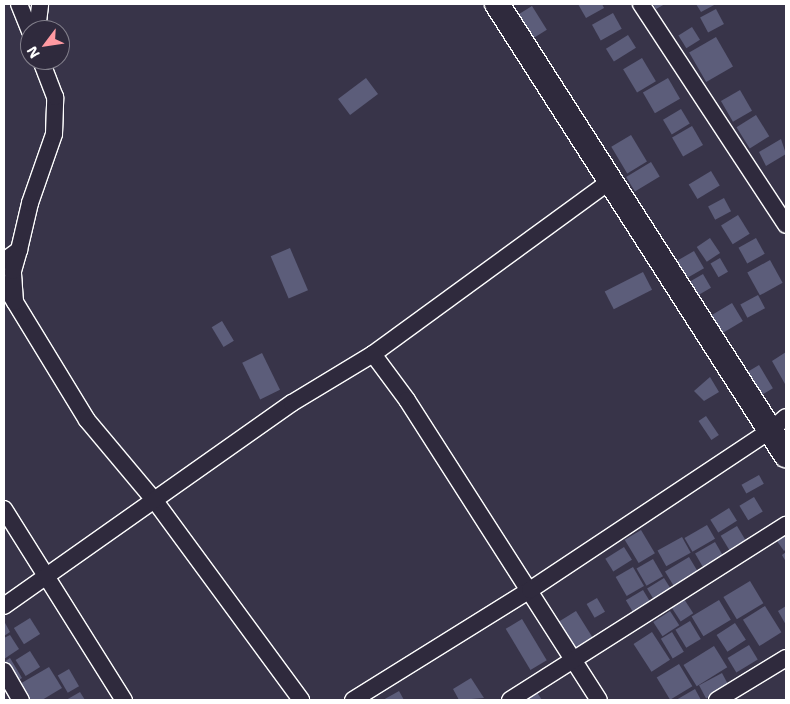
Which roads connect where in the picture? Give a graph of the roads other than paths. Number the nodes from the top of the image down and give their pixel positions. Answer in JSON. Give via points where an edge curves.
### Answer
{"nodes":[{"id":1,"x":19,"y":4,"type":"edge"},
{"id":2,"x":40,"y":4,"type":"edge"},
{"id":3,"x":497,"y":4,"type":"edge"},
{"id":4,"x":641,"y":4,"type":"edge"},
{"id":5,"x":26,"y":20,"type":"edge"},
{"id":6,"x":38,"y":20,"type":"edge"},
{"id":7,"x":45,"y":70,"type":"edge"},
{"id":8,"x":610,"y":181,"type":"junction"},
{"id":9,"x":786,"y":225,"type":"edge"},
{"id":10,"x":19,"y":250,"type":"junction"},
{"id":11,"x":4,"y":261,"type":"edge"},
{"id":12,"x":8,"y":298,"type":"edge"},
{"id":13,"x":373,"y":354,"type":"junction"},
{"id":14,"x":779,"y":423,"type":"edge"},
{"id":15,"x":786,"y":455,"type":"edge"},
{"id":16,"x":155,"y":501,"type":"junction"},
{"id":17,"x":4,"y":509,"type":"edge"},
{"id":18,"x":786,"y":526,"type":"edge"},
{"id":19,"x":46,"y":578,"type":"junction"},
{"id":20,"x":530,"y":590,"type":"junction"},
{"id":21,"x":4,"y":606,"type":"edge"},
{"id":22,"x":786,"y":658,"type":"edge"},
{"id":23,"x":575,"y":660,"type":"junction"},
{"id":24,"x":4,"y":671,"type":"edge"},
{"id":25,"x":22,"y":700,"type":"edge"},
{"id":26,"x":124,"y":700,"type":"edge"},
{"id":27,"x":301,"y":700,"type":"edge"},
{"id":28,"x":353,"y":700,"type":"edge"},
{"id":29,"x":510,"y":700,"type":"edge"},
{"id":30,"x":599,"y":700,"type":"edge"},
{"id":31,"x":717,"y":700,"type":"edge"}],
"edges":[{"from":1,"to":5,"type":"street"},
{"from":2,"to":6,"type":"street"},
{"from":3,"to":8,"type":"street"},
{"from":4,"to":9,"type":"street"},
{"from":7,"to":10,"type":"street","via":[[54,97],[54,134],[30,203]]},
{"from":8,"to":13,"type":"street"},
{"from":8,"to":14,"type":"street"},
{"from":10,"to":11,"type":"street"},
{"from":10,"to":12,"type":"street"},
{"from":12,"to":16,"type":"street","via":[[87,420]]},
{"from":13,"to":16,"type":"street","via":[[292,403]]},
{"from":13,"to":20,"type":"street","via":[[407,400]]},
{"from":14,"to":15,"type":"street"},
{"from":14,"to":20,"type":"street"},
{"from":16,"to":19,"type":"street"},
{"from":16,"to":27,"type":"street"},
{"from":17,"to":19,"type":"street"},
{"from":18,"to":23,"type":"street"},
{"from":19,"to":21,"type":"street"},
{"from":19,"to":26,"type":"street"},
{"from":20,"to":23,"type":"street"},
{"from":20,"to":28,"type":"street"},
{"from":22,"to":31,"type":"street"},
{"from":23,"to":29,"type":"street"},
{"from":23,"to":30,"type":"street"},
{"from":24,"to":25,"type":"street"}]}
